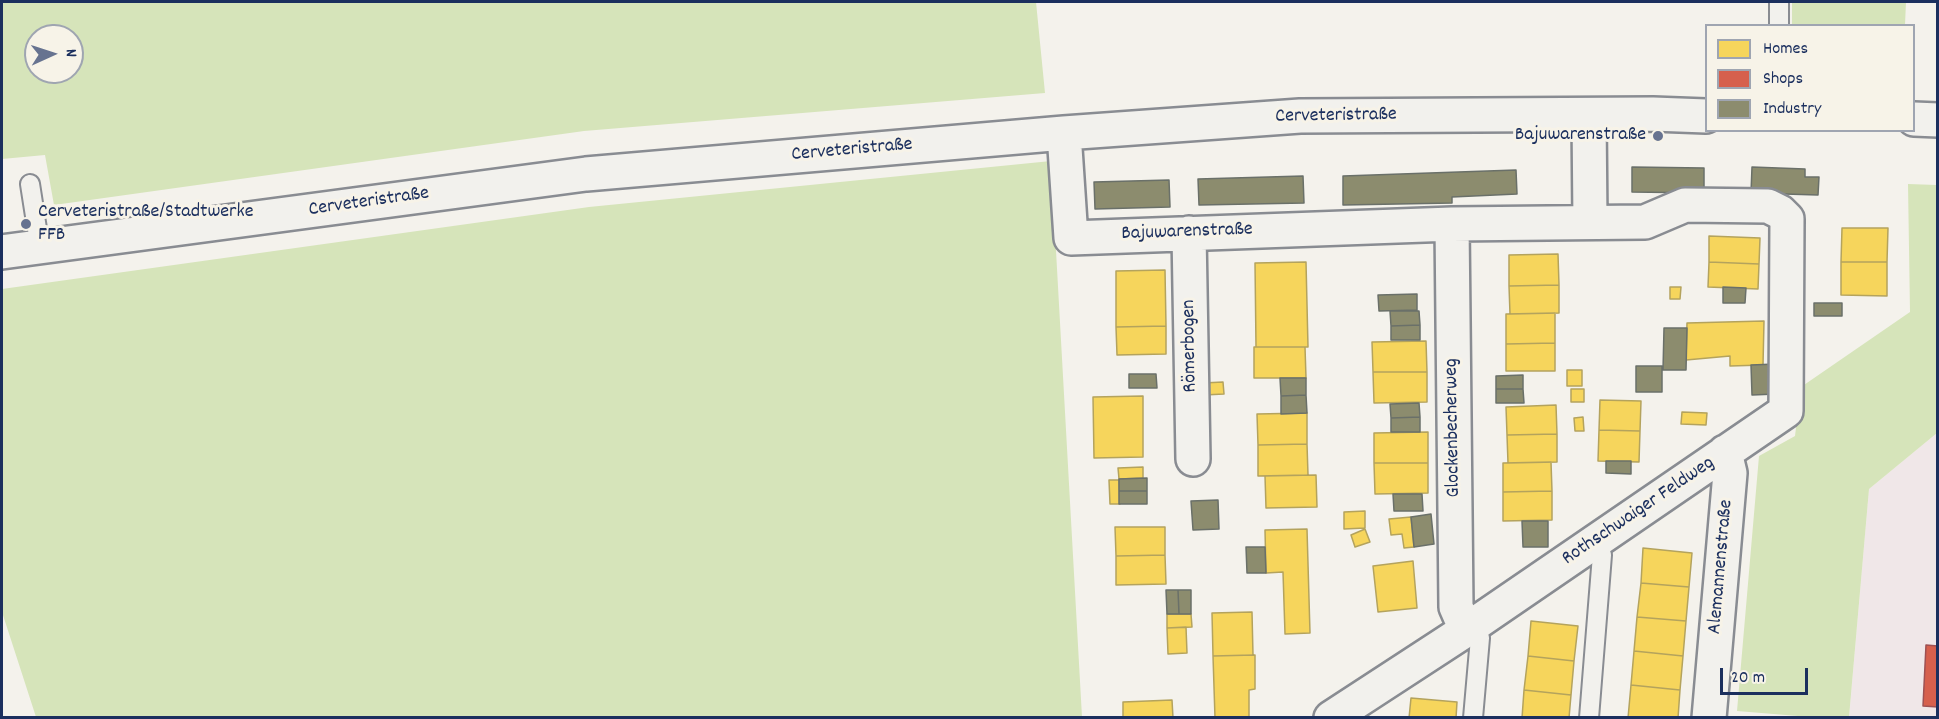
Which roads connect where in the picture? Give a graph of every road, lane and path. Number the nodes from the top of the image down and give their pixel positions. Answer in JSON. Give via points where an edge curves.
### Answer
{"nodes":[{"id":1,"x":1779,"y":2,"type":"edge"},
{"id":2,"x":1779,"y":24,"type":"edge"},
{"id":3,"x":1588,"y":115,"type":"junction"},
{"id":4,"x":1705,"y":116,"type":"edge"},
{"id":5,"x":1915,"y":119,"type":"edge"},
{"id":6,"x":1938,"y":120,"type":"edge"},
{"id":7,"x":1064,"y":133,"type":"junction"},
{"id":8,"x":30,"y":184,"type":"dead end"},
{"id":9,"x":1787,"y":219,"type":"joint"},
{"id":10,"x":1590,"y":222,"type":"junction"},
{"id":11,"x":1452,"y":224,"type":"junction"},
{"id":12,"x":1189,"y":233,"type":"junction"},
{"id":13,"x":40,"y":248,"type":"junction"},
{"id":14,"x":2,"y":252,"type":"edge"},
{"id":15,"x":1725,"y":452,"type":"junction"},
{"id":16,"x":1193,"y":459,"type":"dead end"},
{"id":17,"x":1596,"y":541,"type":"junction"},
{"id":18,"x":1471,"y":626,"type":"junction"},
{"id":19,"x":1331,"y":717,"type":"edge"},
{"id":20,"x":1473,"y":717,"type":"edge"},
{"id":21,"x":1589,"y":717,"type":"edge"},
{"id":22,"x":1709,"y":717,"type":"edge"}],
"edges":[{"from":1,"to":2,"type":"lane"},
{"from":3,"to":4,"type":"street","name":"Cerveteristraße"},
{"from":3,"to":7,"type":"street","name":"Cerveteristraße","via":[[1300,116]]},
{"from":3,"to":10,"type":"street"},
{"from":5,"to":6,"type":"street"},
{"from":7,"to":12,"type":"street","name":"Bajuwarenstraße","via":[[1071,238]]},
{"from":7,"to":13,"type":"street","name":"Cerveteristraße","via":[[586,174]]},
{"from":8,"to":13,"type":"lane"},
{"from":9,"to":10,"type":"street","name":"Bajuwarenstraße","via":[[1768,206],[1685,205],[1645,222]]},
{"from":9,"to":15,"type":"street","name":"Rothschwaiger Feldweg","via":[[1786,411]]},
{"from":10,"to":11,"type":"street","name":"Bajuwarenstraße"},
{"from":11,"to":12,"type":"street","name":"Bajuwarenstraße"},
{"from":11,"to":18,"type":"street","name":"Glockenbecherweg","via":[[1456,607]]},
{"from":12,"to":16,"type":"street","name":"Römerbogen"},
{"from":13,"to":14,"type":"street","name":"Cerveteristraße"},
{"from":15,"to":17,"type":"street","name":"Rothschwaiger Feldweg"},
{"from":15,"to":22,"type":"street","name":"Alemannenstraße","via":[[1730,472]]},
{"from":17,"to":18,"type":"street","name":"Rothschwaiger Feldweg"},
{"from":17,"to":21,"type":"lane","via":[[1602,555]]},
{"from":18,"to":19,"type":"street","name":"Rothschwaiger Feldweg"},
{"from":18,"to":20,"type":"lane","via":[[1480,639]]}]}
